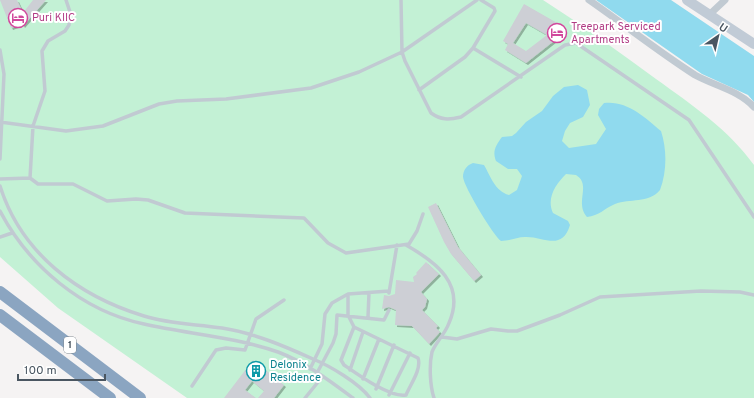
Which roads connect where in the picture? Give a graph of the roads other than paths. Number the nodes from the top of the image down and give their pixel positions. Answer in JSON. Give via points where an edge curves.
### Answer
{"nodes":[{"id":1,"x":66,"y":0,"type":"edge"},
{"id":2,"x":402,"y":0,"type":"edge"},
{"id":3,"x":477,"y":0,"type":"edge"},
{"id":4,"x":481,"y":0,"type":"edge"},
{"id":5,"x":589,"y":0,"type":"edge"},
{"id":6,"x":687,"y":0,"type":"edge"},
{"id":7,"x":724,"y":0,"type":"edge"},
{"id":8,"x":709,"y":15,"type":"junction"},
{"id":9,"x":754,"y":44,"type":"edge"},
{"id":10,"x":473,"y":48,"type":"junction"},
{"id":11,"x":0,"y":50,"type":"edge"},
{"id":12,"x":402,"y":52,"type":"junction"},
{"id":13,"x":521,"y":77,"type":"junction"},
{"id":14,"x":419,"y":90,"type":"junction"},
{"id":15,"x":752,"y":102,"type":"edge"},
{"id":16,"x":1,"y":122,"type":"edge"},
{"id":17,"x":33,"y":126,"type":"junction"},
{"id":18,"x":0,"y":159,"type":"edge"},
{"id":19,"x":30,"y":178,"type":"junction"},
{"id":20,"x":0,"y":179,"type":"edge"},
{"id":21,"x":0,"y":186,"type":"edge"},
{"id":22,"x":0,"y":212,"type":"edge"},
{"id":23,"x":422,"y":214,"type":"dead end"},
{"id":24,"x":754,"y":217,"type":"edge"},
{"id":25,"x":12,"y":233,"type":"junction"},
{"id":26,"x":0,"y":238,"type":"edge"},
{"id":27,"x":397,"y":245,"type":"junction"},
{"id":28,"x":406,"y":245,"type":"junction"},
{"id":29,"x":0,"y":292,"type":"edge"},
{"id":30,"x":369,"y":293,"type":"junction"},
{"id":31,"x":348,"y":294,"type":"junction"},
{"id":32,"x":754,"y":294,"type":"edge"},
{"id":33,"x":284,"y":300,"type":"dead end"},
{"id":34,"x":389,"y":310,"type":"dead end"},
{"id":35,"x":0,"y":315,"type":"edge"},
{"id":36,"x":348,"y":315,"type":"junction"},
{"id":37,"x":368,"y":317,"type":"junction"},
{"id":38,"x":354,"y":328,"type":"junction"},
{"id":39,"x":363,"y":332,"type":"junction"},
{"id":40,"x":249,"y":335,"type":"junction"},
{"id":41,"x":442,"y":337,"type":"junction"},
{"id":42,"x":379,"y":339,"type":"junction"},
{"id":43,"x":248,"y":343,"type":"junction"},
{"id":44,"x":394,"y":345,"type":"junction"},
{"id":45,"x":410,"y":353,"type":"junction"},
{"id":46,"x":315,"y":360,"type":"junction"},
{"id":47,"x":323,"y":364,"type":"junction"},
{"id":48,"x":310,"y":369,"type":"junction"},
{"id":49,"x":350,"y":370,"type":"junction"},
{"id":50,"x":317,"y":373,"type":"junction"},
{"id":51,"x":322,"y":376,"type":"junction"},
{"id":52,"x":363,"y":379,"type":"junction"},
{"id":53,"x":192,"y":386,"type":"dead end"},
{"id":54,"x":376,"y":389,"type":"junction"},
{"id":55,"x":389,"y":395,"type":"junction"},
{"id":56,"x":110,"y":398,"type":"edge"},
{"id":57,"x":140,"y":398,"type":"edge"},
{"id":58,"x":305,"y":398,"type":"edge"},
{"id":59,"x":353,"y":398,"type":"edge"},
{"id":60,"x":370,"y":398,"type":"edge"},
{"id":61,"x":434,"y":398,"type":"edge"}],
"edges":[{"from":1,"to":17,"type":"lane","via":[[70,12],[70,25],[48,41],[42,51],[45,90]]},
{"from":2,"to":12,"type":"lane"},
{"from":3,"to":12,"type":"lane"},
{"from":4,"to":10,"type":"lane","via":[[495,11]]},
{"from":5,"to":15,"type":"street","via":[[693,74]]},
{"from":6,"to":8,"type":"main road"},
{"from":7,"to":8,"type":"street"},
{"from":8,"to":9,"type":"main road"},
{"from":10,"to":13,"type":"lane"},
{"from":10,"to":14,"type":"lane","via":[[456,65]]},
{"from":11,"to":16,"type":"lane","via":[[4,74]]},
{"from":12,"to":14,"type":"lane"},
{"from":12,"to":17,"type":"lane","via":[[359,72],[312,88],[159,104],[103,126],[66,131]]},
{"from":13,"to":14,"type":"lane","via":[[461,117],[448,120],[437,118],[430,113]]},
{"from":13,"to":24,"type":"lane","via":[[565,45],[576,43],[690,120]]},
{"from":16,"to":17,"type":"lane"},
{"from":16,"to":18,"type":"lane"},
{"from":17,"to":19,"type":"lane"},
{"from":19,"to":20,"type":"lane"},
{"from":19,"to":27,"type":"lane","via":[[38,184],[73,184],[107,201],[148,200],[185,212],[304,218],[328,243],[346,253]]},
{"from":21,"to":40,"type":"lane","via":[[7,207],[34,249],[85,292],[145,317],[223,328]]},
{"from":22,"to":25,"type":"lane"},
{"from":23,"to":28,"type":"lane","via":[[412,242]]},
{"from":25,"to":26,"type":"lane"},
{"from":25,"to":43,"type":"lane","via":[[28,254],[53,278],[108,312],[143,324]]},
{"from":27,"to":28,"type":"lane"},
{"from":27,"to":30,"type":"lane","via":[[389,293]]},
{"from":28,"to":41,"type":"lane","via":[[429,259],[451,284],[454,298],[451,319]]},
{"from":29,"to":57,"type":"highway","number":"1"},
{"from":30,"to":31,"type":"lane"},
{"from":30,"to":37,"type":"lane"},
{"from":31,"to":36,"type":"lane"},
{"from":31,"to":46,"type":"lane","via":[[328,308],[322,344]]},
{"from":32,"to":41,"type":"lane","via":[[701,291],[600,297],[517,330],[508,332],[491,329],[457,339]]},
{"from":33,"to":40,"type":"lane","via":[[256,319]]},
{"from":34,"to":37,"type":"lane","via":[[384,320]]},
{"from":35,"to":56,"type":"highway","number":"1"},
{"from":36,"to":37,"type":"lane"},
{"from":36,"to":38,"type":"lane"},
{"from":36,"to":47,"type":"lane","via":[[339,314],[335,317],[334,339]]},
{"from":38,"to":39,"type":"lane"},
{"from":38,"to":49,"type":"lane","via":[[341,360]]},
{"from":39,"to":42,"type":"lane"},
{"from":39,"to":49,"type":"lane"},
{"from":40,"to":43,"type":"lane"},
{"from":40,"to":46,"type":"lane","via":[[284,345]]},
{"from":41,"to":61,"type":"lane","via":[[432,352]]},
{"from":42,"to":44,"type":"lane"},
{"from":42,"to":52,"type":"lane"},
{"from":43,"to":48,"type":"lane","via":[[279,353]]},
{"from":43,"to":53,"type":"lane","via":[[243,351],[226,348],[216,350]]},
{"from":44,"to":45,"type":"lane"},
{"from":44,"to":54,"type":"lane"},
{"from":45,"to":55,"type":"lane"},
{"from":45,"to":55,"type":"lane","via":[[418,358],[419,362],[406,395]]},
{"from":46,"to":47,"type":"lane"},
{"from":46,"to":48,"type":"lane"},
{"from":47,"to":50,"type":"lane"},
{"from":47,"to":60,"type":"lane","via":[[342,375]]},
{"from":48,"to":50,"type":"lane"},
{"from":49,"to":52,"type":"lane"},
{"from":50,"to":51,"type":"lane"},
{"from":51,"to":58,"type":"lane"},
{"from":51,"to":59,"type":"lane"},
{"from":52,"to":54,"type":"lane"},
{"from":54,"to":55,"type":"lane"}]}
